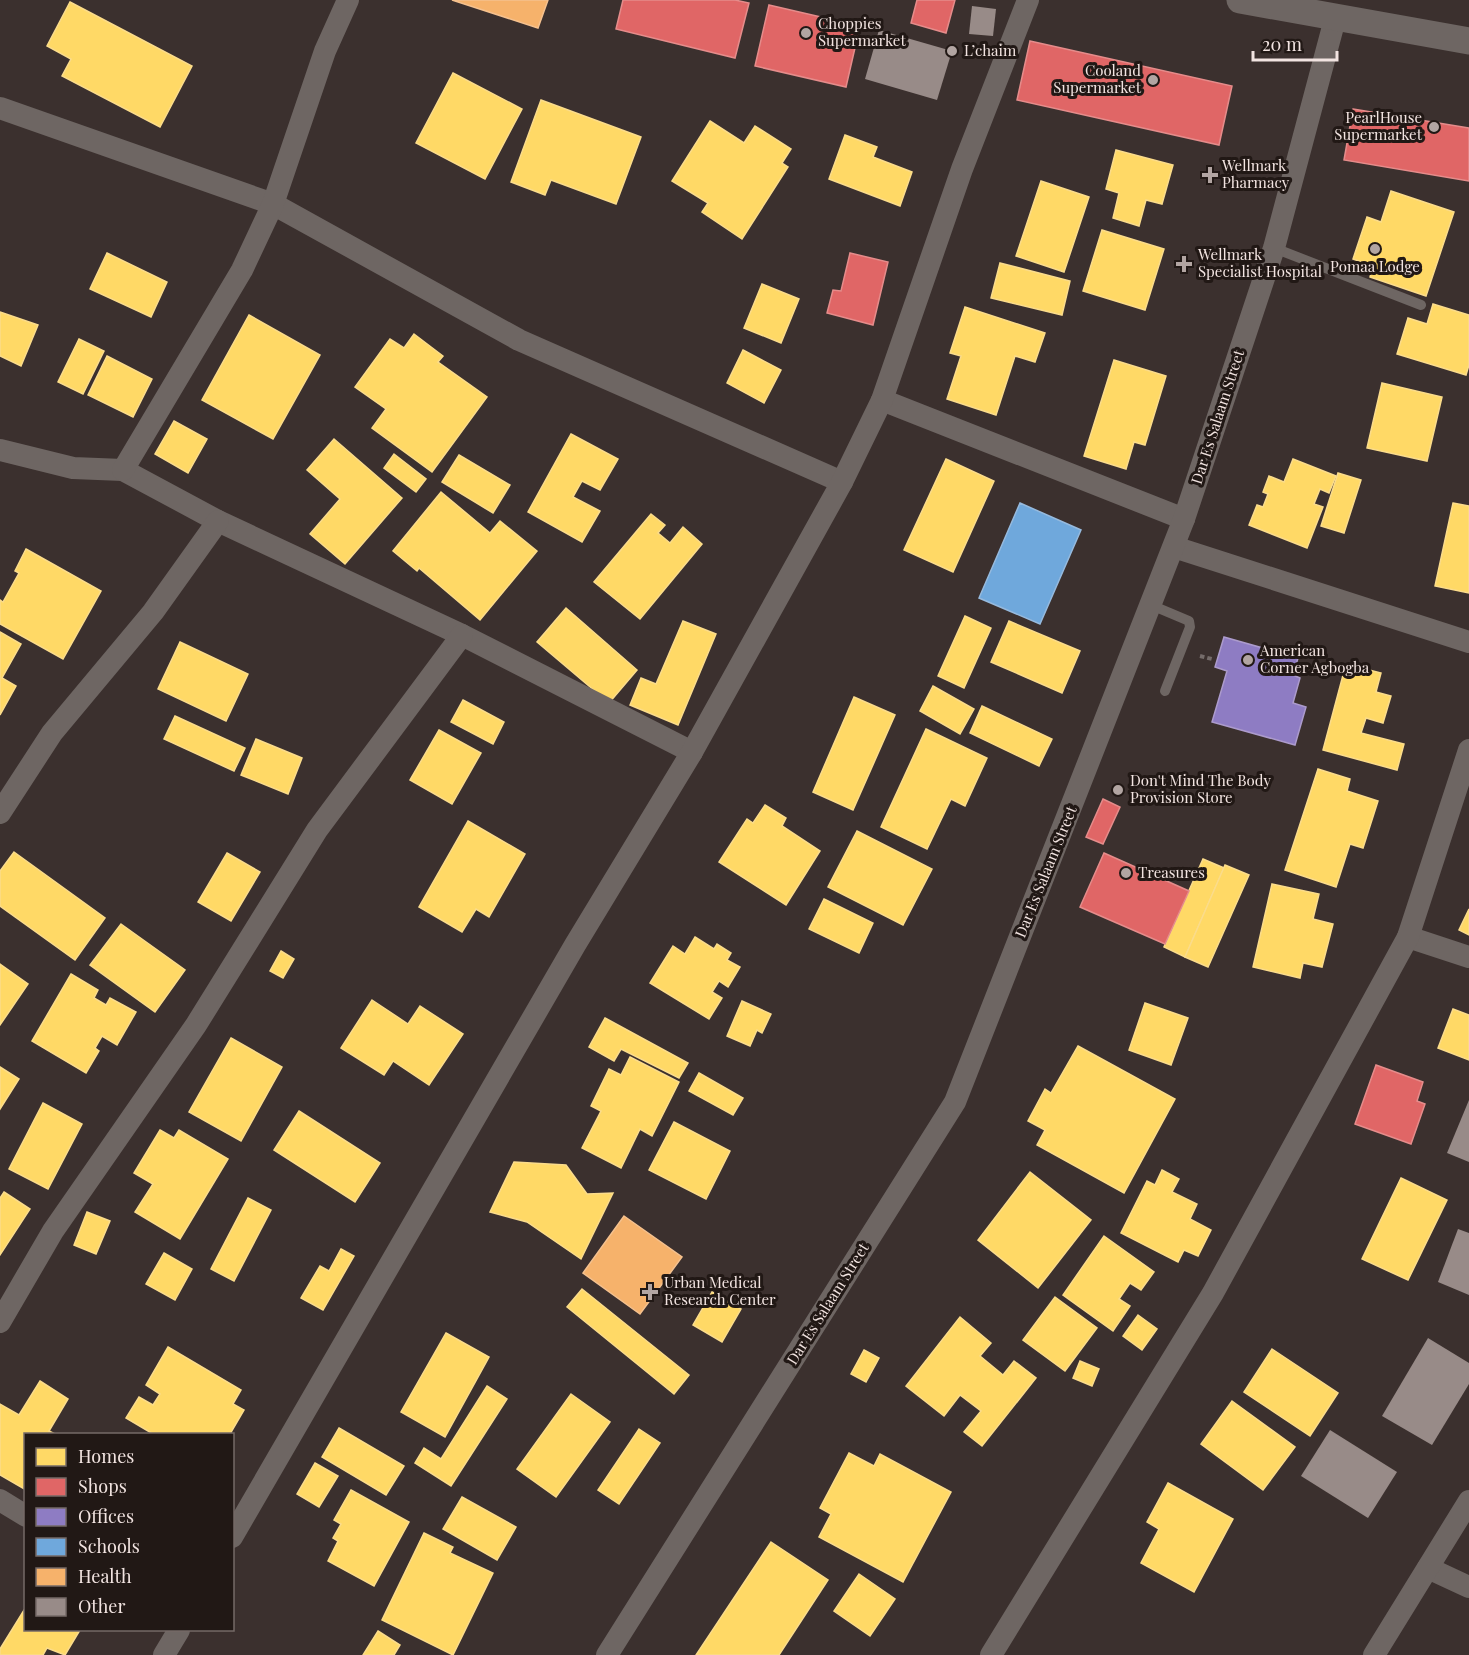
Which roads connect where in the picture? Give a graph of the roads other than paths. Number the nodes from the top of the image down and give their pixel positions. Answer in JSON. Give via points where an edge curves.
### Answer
{"nodes":[{"id":1,"x":348,"y":0,"type":"edge"},
{"id":2,"x":1028,"y":0,"type":"edge"},
{"id":3,"x":1240,"y":0,"type":"edge"},
{"id":4,"x":1335,"y":19,"type":"junction"},
{"id":5,"x":1469,"y":41,"type":"edge"},
{"id":6,"x":0,"y":108,"type":"edge"},
{"id":7,"x":273,"y":204,"type":"junction"},
{"id":8,"x":1274,"y":248,"type":"junction"},
{"id":9,"x":1421,"y":305,"type":"dead end"},
{"id":10,"x":882,"y":400,"type":"junction"},
{"id":11,"x":0,"y":450,"type":"edge"},
{"id":12,"x":123,"y":470,"type":"junction"},
{"id":13,"x":842,"y":482,"type":"junction"},
{"id":14,"x":1184,"y":519,"type":"junction"},
{"id":15,"x":218,"y":521,"type":"junction"},
{"id":16,"x":1174,"y":547,"type":"junction"},
{"id":17,"x":1151,"y":605,"type":"junction"},
{"id":18,"x":462,"y":635,"type":"junction"},
{"id":19,"x":1469,"y":642,"type":"edge"},
{"id":20,"x":1165,"y":692,"type":"dead end"},
{"id":21,"x":1469,"y":750,"type":"edge"},
{"id":22,"x":692,"y":752,"type":"junction"},
{"id":23,"x":0,"y":813,"type":"edge"},
{"id":24,"x":1408,"y":937,"type":"junction"},
{"id":25,"x":1469,"y":957,"type":"edge"},
{"id":26,"x":0,"y":1322,"type":"edge"},
{"id":27,"x":0,"y":1500,"type":"edge"},
{"id":28,"x":1469,"y":1501,"type":"edge"},
{"id":29,"x":24,"y":1515,"type":"edge"},
{"id":30,"x":234,"y":1534,"type":"edge"},
{"id":31,"x":1428,"y":1568,"type":"junction"},
{"id":32,"x":1469,"y":1587,"type":"edge"},
{"id":33,"x":178,"y":1631,"type":"edge"},
{"id":34,"x":164,"y":1655,"type":"edge"},
{"id":35,"x":607,"y":1655,"type":"edge"},
{"id":36,"x":991,"y":1655,"type":"edge"},
{"id":37,"x":1374,"y":1655,"type":"edge"}],
"edges":[{"from":1,"to":7,"type":"street","via":[[325,51]]},
{"from":2,"to":10,"type":"street","via":[[962,169]]},
{"from":3,"to":4,"type":"street"},
{"from":4,"to":5,"type":"street"},
{"from":4,"to":8,"type":"street","name":"Dar Es Salaam Street"},
{"from":6,"to":7,"type":"street"},
{"from":7,"to":12,"type":"street","via":[[242,270]]},
{"from":7,"to":13,"type":"street","via":[[519,340]]},
{"from":8,"to":9,"type":"lane"},
{"from":8,"to":14,"type":"street","name":"Dar Es Salaam Street"},
{"from":10,"to":13,"type":"street"},
{"from":10,"to":14,"type":"street"},
{"from":11,"to":12,"type":"street","via":[[73,468]]},
{"from":12,"to":15,"type":"street"},
{"from":13,"to":22,"type":"street"},
{"from":14,"to":16,"type":"street","name":"Dar Es Salaam Street"},
{"from":15,"to":18,"type":"street"},
{"from":15,"to":23,"type":"street","via":[[153,612],[52,733]]},
{"from":16,"to":17,"type":"street","name":"Dar Es Salaam Street"},
{"from":16,"to":19,"type":"street"},
{"from":17,"to":20,"type":"lane","via":[[1184,617],[1190,627]]},
{"from":17,"to":35,"type":"street","name":"Dar Es Salaam Street","via":[[955,1102]]},
{"from":18,"to":22,"type":"street"},
{"from":18,"to":26,"type":"street","via":[[317,830],[196,1025],[52,1231]]},
{"from":21,"to":24,"type":"street"},
{"from":22,"to":30,"type":"street"},
{"from":24,"to":25,"type":"street"},
{"from":24,"to":36,"type":"street","via":[[1214,1293]]},
{"from":27,"to":29,"type":"street"},
{"from":28,"to":31,"type":"street"},
{"from":31,"to":32,"type":"street"},
{"from":31,"to":37,"type":"street"},
{"from":33,"to":34,"type":"street"}]}
